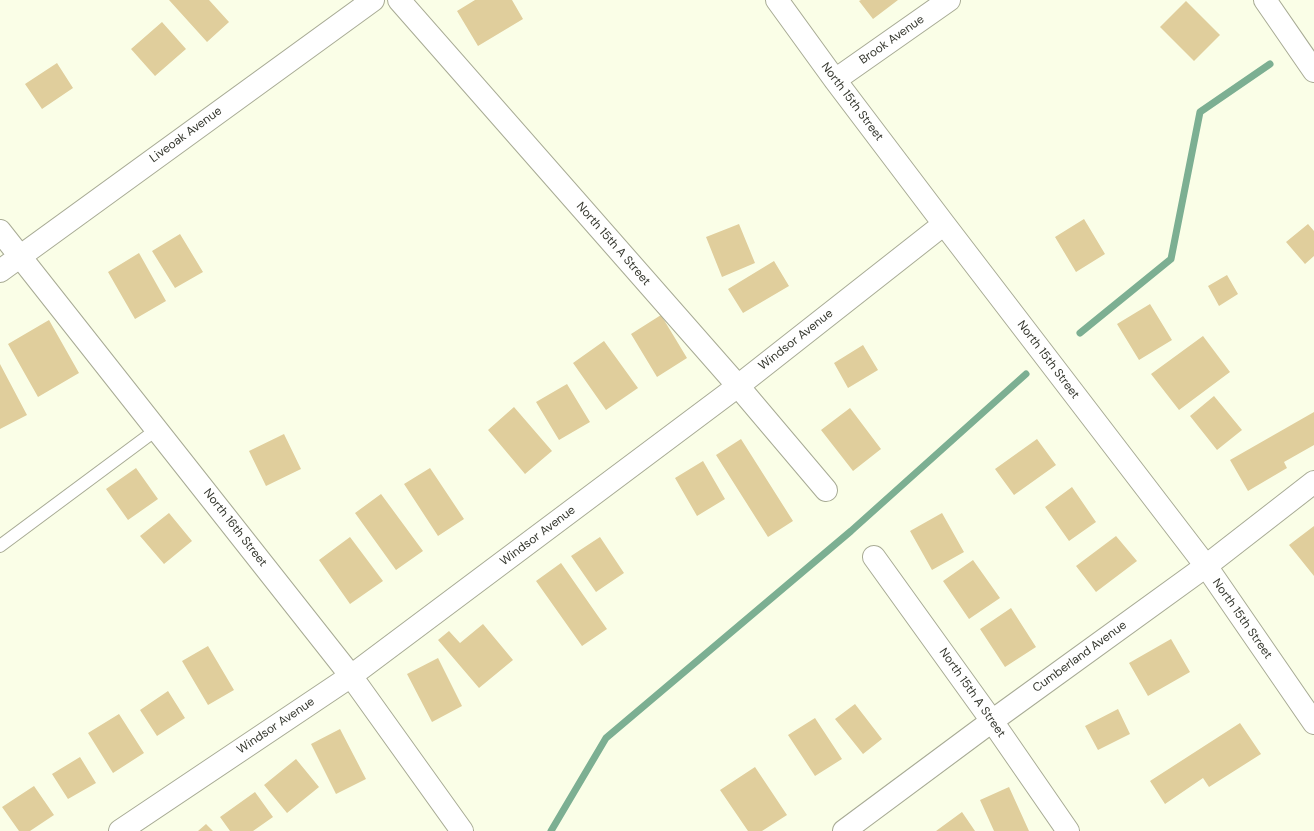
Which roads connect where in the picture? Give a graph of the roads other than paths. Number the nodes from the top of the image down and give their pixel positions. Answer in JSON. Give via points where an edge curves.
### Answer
{"nodes":[{"id":1,"x":373,"y":0,"type":"edge"},
{"id":2,"x":399,"y":0,"type":"edge"},
{"id":3,"x":777,"y":0,"type":"edge"},
{"id":4,"x":949,"y":0,"type":"edge"},
{"id":5,"x":1265,"y":0,"type":"edge"},
{"id":6,"x":1314,"y":70,"type":"edge"},
{"id":7,"x":835,"y":80,"type":"junction"},
{"id":8,"x":944,"y":224,"type":"junction"},
{"id":9,"x":0,"y":231,"type":"edge"},
{"id":10,"x":19,"y":256,"type":"junction"},
{"id":11,"x":0,"y":271,"type":"edge"},
{"id":12,"x":738,"y":386,"type":"junction"},
{"id":13,"x":156,"y":430,"type":"junction"},
{"id":14,"x":1314,"y":482,"type":"edge"},
{"id":15,"x":826,"y":490,"type":"dead end"},
{"id":16,"x":0,"y":546,"type":"edge"},
{"id":17,"x":874,"y":556,"type":"dead end"},
{"id":18,"x":1206,"y":566,"type":"junction"},
{"id":19,"x":351,"y":676,"type":"junction"},
{"id":20,"x":992,"y":721,"type":"junction"},
{"id":21,"x":1314,"y":723,"type":"edge"},
{"id":22,"x":120,"y":831,"type":"edge"},
{"id":23,"x":462,"y":831,"type":"edge"},
{"id":24,"x":844,"y":831,"type":"edge"},
{"id":25,"x":1068,"y":831,"type":"edge"}],
"edges":[{"from":1,"to":10,"type":"street","name":"Liveoak Avenue"},
{"from":2,"to":12,"type":"street","name":"North 15th A Street"},
{"from":3,"to":7,"type":"street","name":"North 15th Street"},
{"from":4,"to":7,"type":"street","name":"Brook Avenue"},
{"from":5,"to":6,"type":"street"},
{"from":7,"to":8,"type":"street","name":"North 15th Street"},
{"from":8,"to":12,"type":"street","name":"Windsor Avenue"},
{"from":8,"to":18,"type":"street","name":"North 15th Street"},
{"from":9,"to":10,"type":"street","name":"North 16th Street"},
{"from":10,"to":11,"type":"street","name":"Liveoak Avenue"},
{"from":10,"to":13,"type":"street","name":"North 16th Street"},
{"from":12,"to":15,"type":"street","name":"North 15th A Street"},
{"from":12,"to":19,"type":"street","name":"Windsor Avenue"},
{"from":13,"to":16,"type":"lane"},
{"from":13,"to":19,"type":"street","name":"North 16th Street"},
{"from":14,"to":18,"type":"street","name":"Cumberland Avenue"},
{"from":17,"to":20,"type":"street","name":"North 15th A Street"},
{"from":18,"to":20,"type":"street","name":"Cumberland Avenue"},
{"from":18,"to":21,"type":"street","name":"North 15th Street"},
{"from":19,"to":22,"type":"street","name":"Windsor Avenue"},
{"from":19,"to":23,"type":"street","name":"North 16th Street"},
{"from":20,"to":24,"type":"street","name":"Cumberland Avenue"},
{"from":20,"to":25,"type":"street","name":"North 15th A Street"}]}
